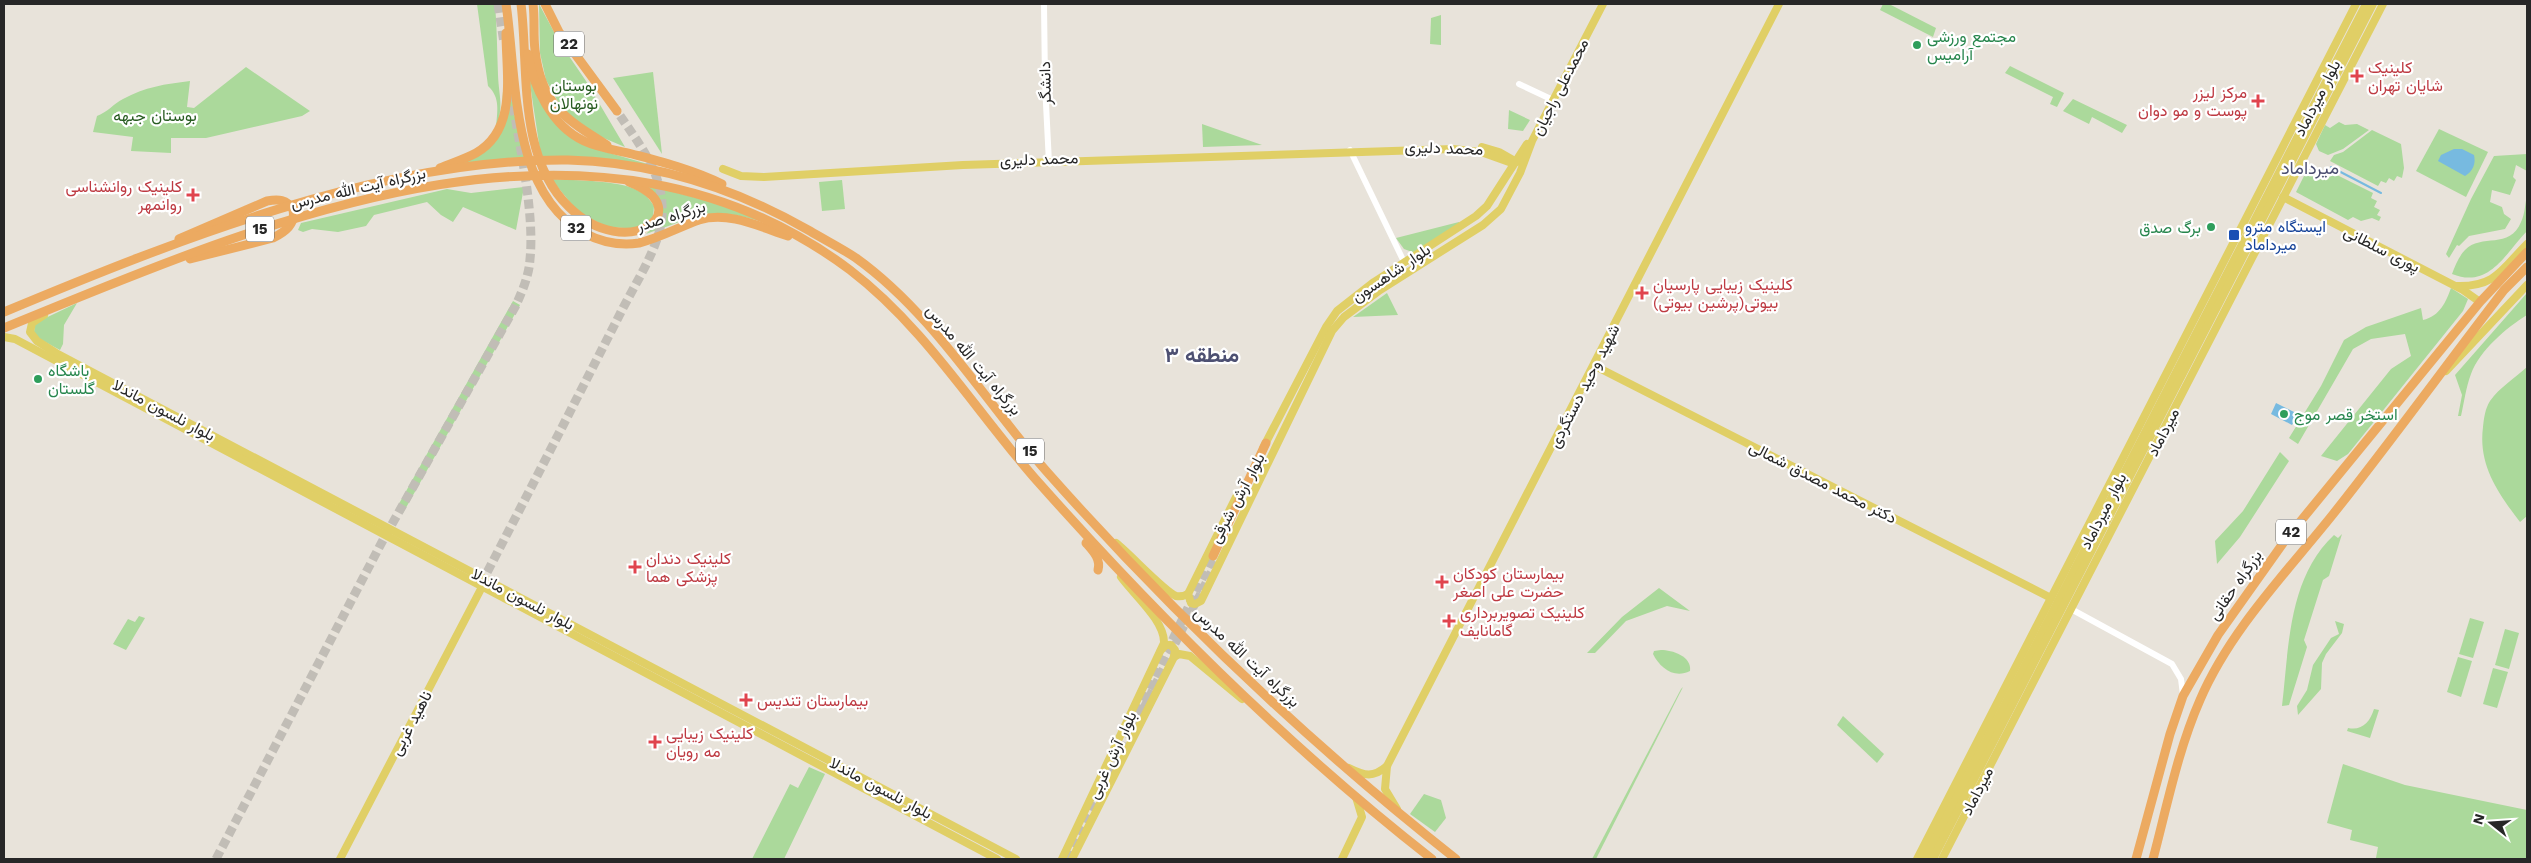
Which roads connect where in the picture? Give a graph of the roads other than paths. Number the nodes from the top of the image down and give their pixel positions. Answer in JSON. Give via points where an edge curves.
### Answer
{"nodes":[{"id":1,"x":506,"y":4,"type":"edge"},
{"id":2,"x":533,"y":4,"type":"edge"},
{"id":3,"x":545,"y":4,"type":"edge"},
{"id":4,"x":1044,"y":4,"type":"edge"},
{"id":5,"x":1599,"y":4,"type":"edge"},
{"id":6,"x":1603,"y":4,"type":"edge"},
{"id":7,"x":1779,"y":4,"type":"edge"},
{"id":8,"x":2356,"y":4,"type":"edge"},
{"id":9,"x":2366,"y":4,"type":"edge"},
{"id":10,"x":2373,"y":4,"type":"edge"},
{"id":11,"x":2383,"y":4,"type":"edge"},
{"id":12,"x":521,"y":8,"type":"edge"},
{"id":13,"x":2335,"y":63,"type":"junction"},
{"id":14,"x":2320,"y":73,"type":"junction"},
{"id":15,"x":1519,"y":84,"type":"dead end"},
{"id":16,"x":1551,"y":99,"type":"junction"},
{"id":17,"x":617,"y":111,"type":"tunnel mouth"},
{"id":18,"x":616,"y":150,"type":"junction"},
{"id":19,"x":1350,"y":151,"type":"junction"},
{"id":20,"x":1049,"y":161,"type":"junction"},
{"id":21,"x":1520,"y":167,"type":"junction"},
{"id":22,"x":723,"y":169,"type":"dead end"},
{"id":23,"x":431,"y":172,"type":"junction"},
{"id":24,"x":612,"y":177,"type":"junction"},
{"id":25,"x":2284,"y":197,"type":"junction"},
{"id":26,"x":747,"y":198,"type":"junction"},
{"id":27,"x":807,"y":243,"type":"junction"},
{"id":28,"x":2527,"y":244,"type":"edge"},
{"id":29,"x":155,"y":251,"type":"junction"},
{"id":30,"x":2527,"y":252,"type":"edge"},
{"id":31,"x":1405,"y":264,"type":"junction"},
{"id":32,"x":161,"y":265,"type":"junction"},
{"id":33,"x":2527,"y":267,"type":"edge"},
{"id":34,"x":2527,"y":285,"type":"edge"},
{"id":35,"x":2455,"y":286,"type":"junction"},
{"id":36,"x":1360,"y":294,"type":"junction"},
{"id":37,"x":1364,"y":302,"type":"junction"},
{"id":38,"x":2480,"y":302,"type":"junction"},
{"id":39,"x":63,"y":304,"type":"junction"},
{"id":40,"x":4,"y":311,"type":"edge"},
{"id":41,"x":4,"y":328,"type":"edge"},
{"id":42,"x":32,"y":335,"type":"junction"},
{"id":43,"x":4,"y":337,"type":"edge"},
{"id":44,"x":2183,"y":340,"type":"junction"},
{"id":45,"x":27,"y":346,"type":"junction"},
{"id":46,"x":2178,"y":364,"type":"junction"},
{"id":47,"x":1595,"y":366,"type":"junction"},
{"id":48,"x":2430,"y":385,"type":"junction"},
{"id":49,"x":1291,"y":405,"type":"junction"},
{"id":50,"x":1266,"y":443,"type":"junction"},
{"id":51,"x":270,"y":470,"type":"junction"},
{"id":52,"x":1250,"y":502,"type":"junction"},
{"id":53,"x":1070,"y":517,"type":"junction"},
{"id":54,"x":1103,"y":533,"type":"junction"},
{"id":55,"x":2093,"y":548,"type":"junction"},
{"id":56,"x":1215,"y":558,"type":"joint"},
{"id":57,"x":1112,"y":563,"type":"junction"},
{"id":58,"x":1098,"y":570,"type":"dead end"},
{"id":59,"x":2084,"y":584,"type":"junction"},
{"id":60,"x":482,"y":587,"type":"junction"},
{"id":61,"x":1188,"y":594,"type":"junction"},
{"id":62,"x":2051,"y":598,"type":"junction"},
{"id":63,"x":2071,"y":609,"type":"junction"},
{"id":64,"x":1161,"y":650,"type":"junction"},
{"id":65,"x":2047,"y":656,"type":"junction"},
{"id":66,"x":1174,"y":657,"type":"junction"},
{"id":67,"x":2032,"y":667,"type":"junction"},
{"id":68,"x":2000,"y":696,"type":"junction"},
{"id":69,"x":2183,"y":696,"type":"junction"},
{"id":70,"x":1272,"y":722,"type":"junction"},
{"id":71,"x":1990,"y":733,"type":"junction"},
{"id":72,"x":1342,"y":766,"type":"junction"},
{"id":73,"x":1387,"y":766,"type":"junction"},
{"id":74,"x":1106,"y":786,"type":"dead end"},
{"id":75,"x":1356,"y":796,"type":"junction"},
{"id":76,"x":1404,"y":818,"type":"junction"},
{"id":77,"x":340,"y":859,"type":"edge"},
{"id":78,"x":997,"y":859,"type":"edge"},
{"id":79,"x":1016,"y":859,"type":"edge"},
{"id":80,"x":1062,"y":859,"type":"edge"},
{"id":81,"x":1072,"y":859,"type":"edge"},
{"id":82,"x":1342,"y":859,"type":"edge"},
{"id":83,"x":1432,"y":859,"type":"edge"},
{"id":84,"x":1456,"y":859,"type":"edge"},
{"id":85,"x":1917,"y":859,"type":"edge"},
{"id":86,"x":1926,"y":859,"type":"edge"},
{"id":87,"x":1933,"y":859,"type":"edge"},
{"id":88,"x":1942,"y":859,"type":"edge"},
{"id":89,"x":2136,"y":859,"type":"edge"},
{"id":90,"x":2153,"y":859,"type":"edge"}],
"edges":[{"from":1,"to":23,"type":"highway","via":[[507,104],[500,127],[491,141],[476,153]]},
{"from":1,"to":27,"type":"highway","name":"بزرگراه صدر","number":"32","via":[[526,151],[541,189],[561,217],[592,237],[620,244],[649,240],[711,218],[746,222]]},
{"from":2,"to":18,"type":"highway","via":[[535,51],[545,88],[562,115]]},
{"from":3,"to":17,"type":"highway","number":"22","via":[[559,32]]},
{"from":4,"to":20,"type":"street","name":"دانشگر"},
{"from":5,"to":16,"type":"main road","name":"محمدعلی راجیان"},
{"from":6,"to":16,"type":"main road","name":"محمدعلی راجیان"},
{"from":7,"to":47,"type":"main road","name":"شهید وحید دستگردی"},
{"from":8,"to":14,"type":"main road","name":"میرداماد"},
{"from":9,"to":13,"type":"main road","name":"بلوار میرداماد"},
{"from":10,"to":55,"type":"main road","name":"بلوار میرداماد"},
{"from":11,"to":25,"type":"main road","name":"میرداماد"},
{"from":12,"to":18,"type":"highway","number":"32","via":[[531,68],[546,105],[576,136]]},
{"from":12,"to":24,"type":"highway","name":"بزرگراه صدر","number":"32","via":[[531,123],[543,168],[552,185],[582,218],[604,229],[629,233],[652,226],[658,216],[658,204],[651,194]]},
{"from":13,"to":14,"type":"main road"},
{"from":13,"to":46,"type":"main road","name":"بلوار میرداماد"},
{"from":14,"to":44,"type":"main road","name":"میرداماد"},
{"from":15,"to":16,"type":"street"},
{"from":16,"to":21,"type":"main road","name":"محمدعلی راجیان"},
{"from":18,"to":26,"type":"highway","via":[[695,172]]},
{"from":19,"to":20,"type":"main road","name":"محمد دلیری"},
{"from":19,"to":21,"type":"main road","name":"محمد دلیری","via":[[1455,145],[1480,147],[1499,152]]},
{"from":19,"to":31,"type":"street"},
{"from":20,"to":22,"type":"main road","name":"محمد دلیری","via":[[764,176],[741,176]]},
{"from":21,"to":31,"type":"main road","name":"بلوار شاهسون","via":[[1476,216]]},
{"from":21,"to":37,"type":"main road","name":"بلوار شاهسون","via":[[1501,208],[1483,225],[1413,267]]},
{"from":23,"to":26,"type":"highway","name":"بزرگراه آیت الله مدرس","number":"15","via":[[572,160],[686,178]]},
{"from":23,"to":29,"type":"highway","name":"بزرگراه آیت الله مدرس","number":"15","via":[[310,200]]},
{"from":24,"to":27,"type":"highway","name":"بزرگراه آیت الله مدرس","number":"15","via":[[710,196],[758,216]]},
{"from":24,"to":32,"type":"highway","name":"بزرگراه آیت الله مدرس","number":"15","via":[[529,175],[432,186],[314,212]]},
{"from":25,"to":35,"type":"main road","name":"پوری سلطانی"},
{"from":25,"to":59,"type":"main road","name":"میرداماد"},
{"from":26,"to":54,"type":"highway","name":"بزرگراه آیت الله مدرس","number":"15","via":[[782,214],[852,255],[884,282],[930,330],[1046,471]]},
{"from":27,"to":53,"type":"highway","name":"بزرگراه آیت الله مدرس","number":"15","via":[[860,278],[903,319]]},
{"from":28,"to":35,"type":"main road","via":[[2494,280],[2479,285]]},
{"from":29,"to":32,"type":"highway","via":[[266,201],[286,202],[293,210],[291,224],[273,238]]},
{"from":29,"to":40,"type":"highway","name":"بزرگراه آیت الله مدرس","number":"15"},
{"from":30,"to":38,"type":"highway","name":"بزرگراه حقانی","number":"42"},
{"from":31,"to":36,"type":"main road","name":"بلوار شاهسون"},
{"from":32,"to":39,"type":"highway","name":"بزرگراه آیت الله مدرس","number":"15"},
{"from":33,"to":48,"type":"highway","name":"بزرگراه حقانی","number":"42","via":[[2504,290]]},
{"from":34,"to":48,"type":"main road","via":[[2457,361]]},
{"from":35,"to":38,"type":"main road","name":"پوری سلطانی"},
{"from":36,"to":37,"type":"main road","via":[[1365,297]]},
{"from":36,"to":49,"type":"main road","name":"بلوار شاهسون","via":[[1337,311],[1326,327]]},
{"from":37,"to":49,"type":"main road","name":"بلوار شاهسون","via":[[1332,331]]},
{"from":38,"to":69,"type":"highway","name":"بزرگراه حقانی","number":"42","via":[[2286,539],[2218,635]]},
{"from":39,"to":41,"type":"highway","name":"بزرگراه آیت الله مدرس","number":"15"},
{"from":39,"to":42,"type":"main road","via":[[35,320],[30,327]]},
{"from":42,"to":45,"type":"main road","via":[[27,334],[24,338]]},
{"from":42,"to":51,"type":"main road","name":"بلوار نلسون ماندلا","via":[[56,353]]},
{"from":43,"to":45,"type":"main road","name":"بلوار نلسون ماندلا"},
{"from":44,"to":46,"type":"main road"},
{"from":44,"to":62,"type":"main road","name":"میرداماد"},
{"from":45,"to":51,"type":"main road","name":"بلوار نلسون ماندلا"},
{"from":46,"to":71,"type":"main road","name":"بلوار میرداماد"},
{"from":47,"to":62,"type":"main road","name":"دکتر محمد مصدق شمالی"},
{"from":47,"to":73,"type":"main road","name":"شهید وحید دستگردی"},
{"from":48,"to":90,"type":"highway","name":"بزرگراه حقانی","number":"42","via":[[2231,644],[2200,699]]},
{"from":49,"to":50,"type":"main road","name":"بلوار آرش شرقی"},
{"from":49,"to":52,"type":"main road","name":"بلوار آرش شرقی"},
{"from":50,"to":56,"type":"highway"},
{"from":50,"to":61,"type":"main road","name":"بلوار آرش شرقی"},
{"from":51,"to":60,"type":"main road","name":"بلوار نلسون ماندلا"},
{"from":51,"to":79,"type":"main road","name":"بلوار نلسون ماندلا"},
{"from":52,"to":56,"type":"main road","name":"بلوار آرش شرقی"},
{"from":52,"to":61,"type":"main road","name":"بلوار آرش شرقی","via":[[1200,601],[1191,603]]},
{"from":53,"to":57,"type":"highway","name":"بزرگراه آیت الله مدرس","number":"15"},
{"from":53,"to":58,"type":"highway","via":[[1097,557]]},
{"from":54,"to":61,"type":"main road","via":[[1166,589],[1176,596]]},
{"from":54,"to":72,"type":"highway","name":"بزرگراه آیت الله مدرس","number":"15","via":[[1181,616]]},
{"from":55,"to":59,"type":"main road"},
{"from":55,"to":67,"type":"main road","name":"بلوار میرداماد"},
{"from":57,"to":64,"type":"main road","via":[[1131,592],[1162,628]]},
{"from":57,"to":70,"type":"highway","name":"بزرگراه آیت الله مدرس","number":"15"},
{"from":59,"to":63,"type":"main road","name":"میرداماد"},
{"from":60,"to":77,"type":"main road","name":"ناهید غربی"},
{"from":60,"to":78,"type":"main road","name":"بلوار نلسون ماندلا"},
{"from":62,"to":68,"type":"main road","name":"میرداماد"},
{"from":63,"to":65,"type":"main road","name":"میرداماد"},
{"from":63,"to":69,"type":"street","via":[[2172,664],[2181,679]]},
{"from":64,"to":66,"type":"main road","via":[[1166,645],[1171,646],[1175,650]]},
{"from":64,"to":80,"type":"main road","name":"بلوار آرش غربی"},
{"from":65,"to":67,"type":"main road"},
{"from":65,"to":88,"type":"main road","name":"میرداماد"},
{"from":66,"to":70,"type":"main road","via":[[1179,654],[1190,656]]},
{"from":66,"to":81,"type":"main road","name":"بلوار آرش غربی"},
{"from":67,"to":87,"type":"main road","name":"بلوار میرداماد"},
{"from":68,"to":71,"type":"main road"},
{"from":68,"to":85,"type":"main road","name":"میرداماد"},
{"from":69,"to":89,"type":"highway","name":"بزرگراه حقانی","number":"42"},
{"from":70,"to":75,"type":"highway","name":"بزرگراه آیت الله مدرس","number":"15"},
{"from":71,"to":86,"type":"main road","name":"بلوار میرداماد"},
{"from":72,"to":73,"type":"main road","via":[[1369,776],[1378,774]]},
{"from":72,"to":76,"type":"highway","name":"بزرگراه آیت الله مدرس","number":"15"},
{"from":73,"to":76,"type":"main road","name":"شهید وحید دستگردی","via":[[1385,788]]},
{"from":74,"to":81,"type":"main road","name":"بلوار آرش غربی"},
{"from":75,"to":82,"type":"main road","via":[[1362,817]]},
{"from":75,"to":83,"type":"highway","name":"بزرگراه آیت الله مدرس","number":"15"},
{"from":76,"to":84,"type":"highway","name":"بزرگراه آیت الله مدرس","number":"15"}]}
